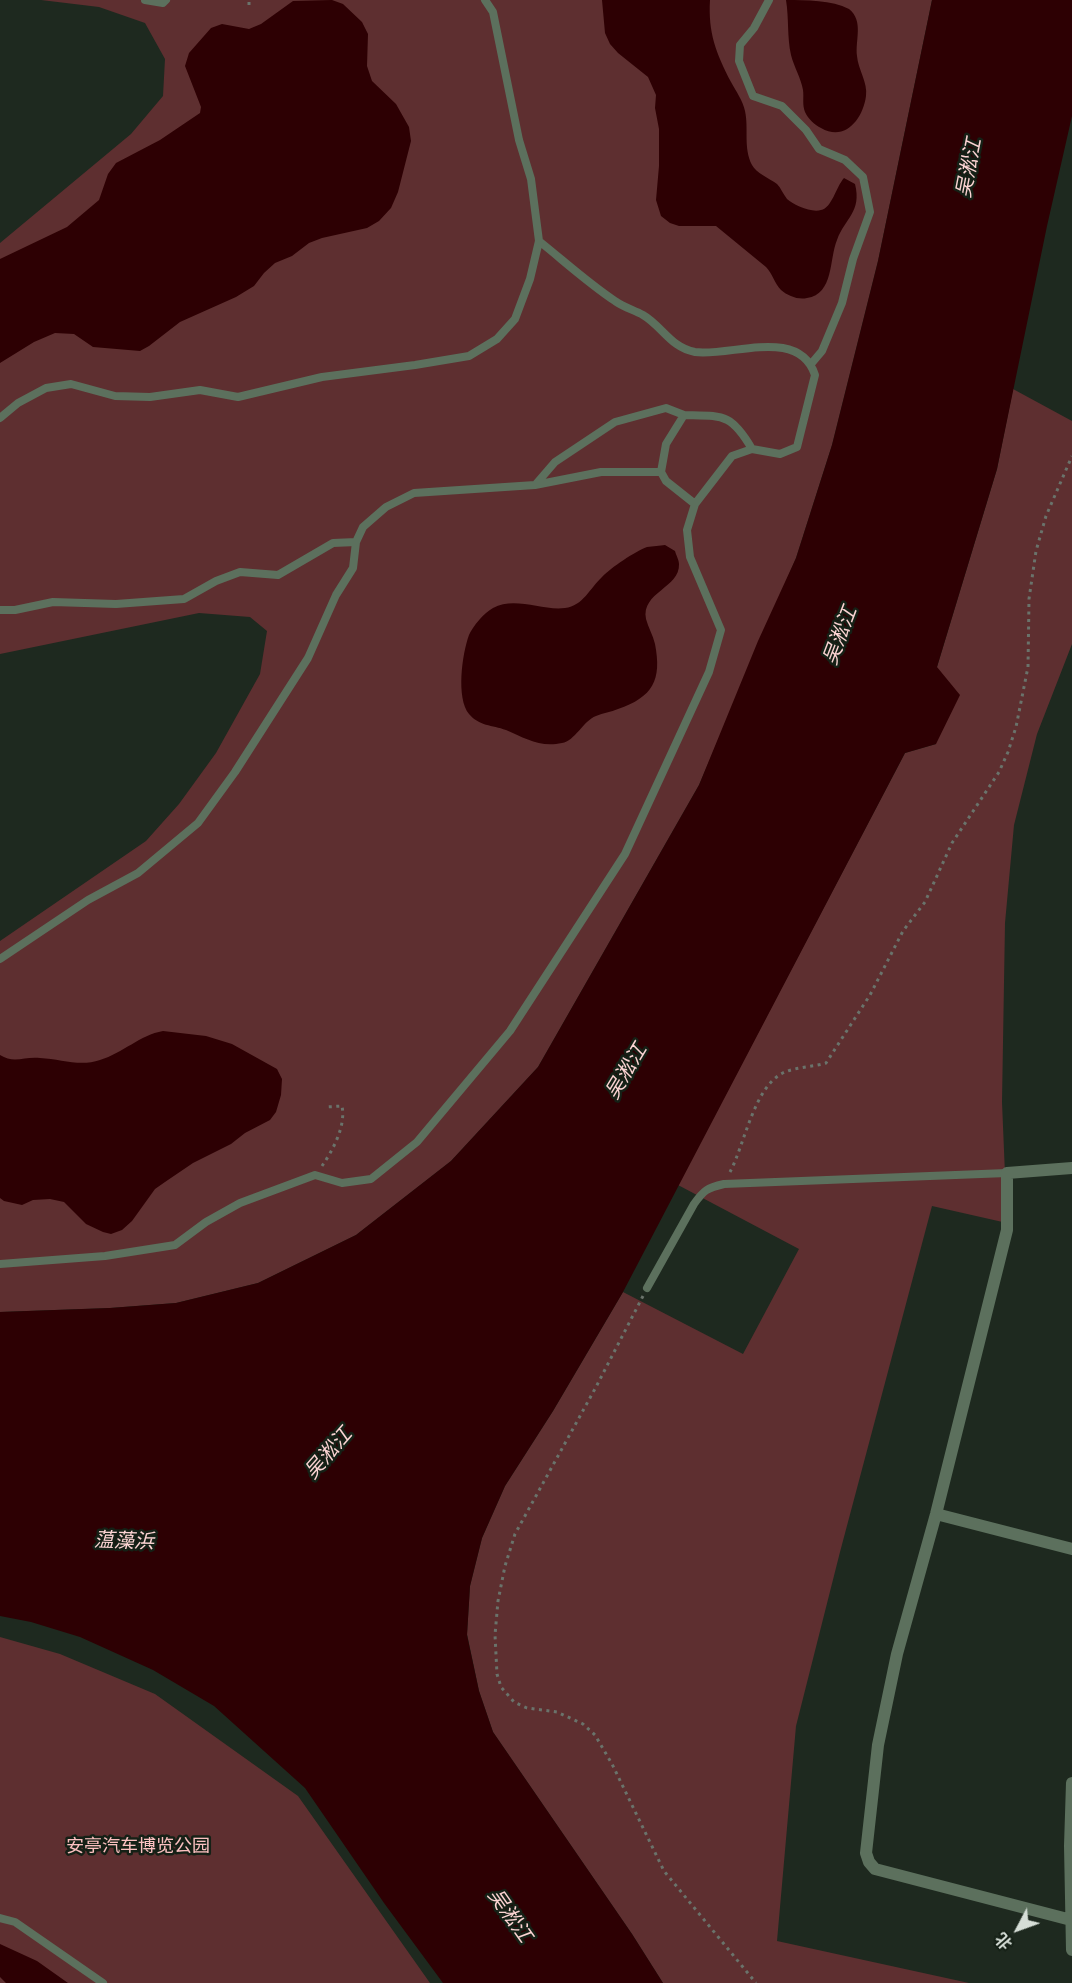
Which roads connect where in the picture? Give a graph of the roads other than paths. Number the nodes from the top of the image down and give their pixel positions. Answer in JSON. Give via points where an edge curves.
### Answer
{"nodes":[{"id":1,"x":145,"y":0,"type":"edge"},
{"id":2,"x":166,"y":0,"type":"edge"},
{"id":3,"x":485,"y":0,"type":"edge"},
{"id":4,"x":769,"y":0,"type":"edge"},
{"id":5,"x":538,"y":241,"type":"junction"},
{"id":6,"x":811,"y":364,"type":"junction"},
{"id":7,"x":684,"y":415,"type":"junction"},
{"id":8,"x":0,"y":418,"type":"edge"},
{"id":9,"x":752,"y":449,"type":"junction"},
{"id":10,"x":661,"y":472,"type":"junction"},
{"id":11,"x":535,"y":485,"type":"junction"},
{"id":12,"x":695,"y":504,"type":"junction"},
{"id":13,"x":356,"y":542,"type":"junction"},
{"id":14,"x":0,"y":610,"type":"edge"},
{"id":15,"x":0,"y":959,"type":"edge"},
{"id":16,"x":1072,"y":1168,"type":"edge"},
{"id":17,"x":1008,"y":1173,"type":"junction"},
{"id":18,"x":0,"y":1264,"type":"edge"},
{"id":19,"x":647,"y":1288,"type":"road end"},
{"id":20,"x":936,"y":1514,"type":"junction"},
{"id":21,"x":1072,"y":1550,"type":"edge"},
{"id":22,"x":1072,"y":1783,"type":"edge"},
{"id":23,"x":0,"y":1918,"type":"edge"},
{"id":24,"x":1071,"y":1920,"type":"edge"},
{"id":25,"x":1072,"y":1950,"type":"edge"},
{"id":26,"x":103,"y":1983,"type":"edge"}],
"edges":[{"from":1,"to":2,"type":"lane"},
{"from":3,"to":5,"type":"lane","via":[[493,12],[519,140],[531,179]]},
{"from":4,"to":6,"type":"lane","via":[[740,45],[739,61],[745,80],[753,96],[782,106],[819,149],[845,160],[863,177],[870,212],[842,303],[822,351]]},
{"from":5,"to":6,"type":"lane","via":[[616,302],[645,316],[673,343],[695,352],[776,347],[797,351]]},
{"from":5,"to":8,"type":"lane","via":[[530,279],[514,319],[497,339],[469,356],[322,377],[238,397],[200,390],[150,397],[115,396],[71,384],[46,388]]},
{"from":6,"to":9,"type":"lane","via":[[815,375],[797,447],[780,454]]},
{"from":7,"to":9,"type":"lane","via":[[722,416],[740,429]]},
{"from":7,"to":10,"type":"lane","via":[[666,444]]},
{"from":7,"to":11,"type":"lane","via":[[666,408],[615,422],[555,462]]},
{"from":9,"to":12,"type":"lane","via":[[732,456]]},
{"from":10,"to":11,"type":"lane","via":[[601,472]]},
{"from":10,"to":12,"type":"lane","via":[[666,481]]},
{"from":11,"to":13,"type":"lane","via":[[414,492],[386,507],[363,526]]},
{"from":12,"to":18,"type":"lane","via":[[687,530],[690,557],[721,630],[709,672],[625,854],[510,1031],[417,1142],[371,1179],[342,1183],[315,1175],[240,1203],[175,1245],[105,1256]]},
{"from":13,"to":14,"type":"lane","via":[[333,543],[278,575],[240,572],[184,599],[116,604],[53,602]]},
{"from":13,"to":15,"type":"lane","via":[[353,568],[308,657],[198,823],[138,873],[88,900]]},
{"from":16,"to":17,"type":"street"},
{"from":17,"to":19,"type":"lane","via":[[724,1184],[708,1188],[702,1192]]},
{"from":17,"to":20,"type":"street","via":[[1007,1230]]},
{"from":20,"to":21,"type":"street"},
{"from":20,"to":24,"type":"street","via":[[897,1654],[878,1744],[866,1853],[875,1869]]},
{"from":22,"to":24,"type":"street"},
{"from":23,"to":26,"type":"lane","via":[[15,1923]]},
{"from":24,"to":25,"type":"street"}]}
